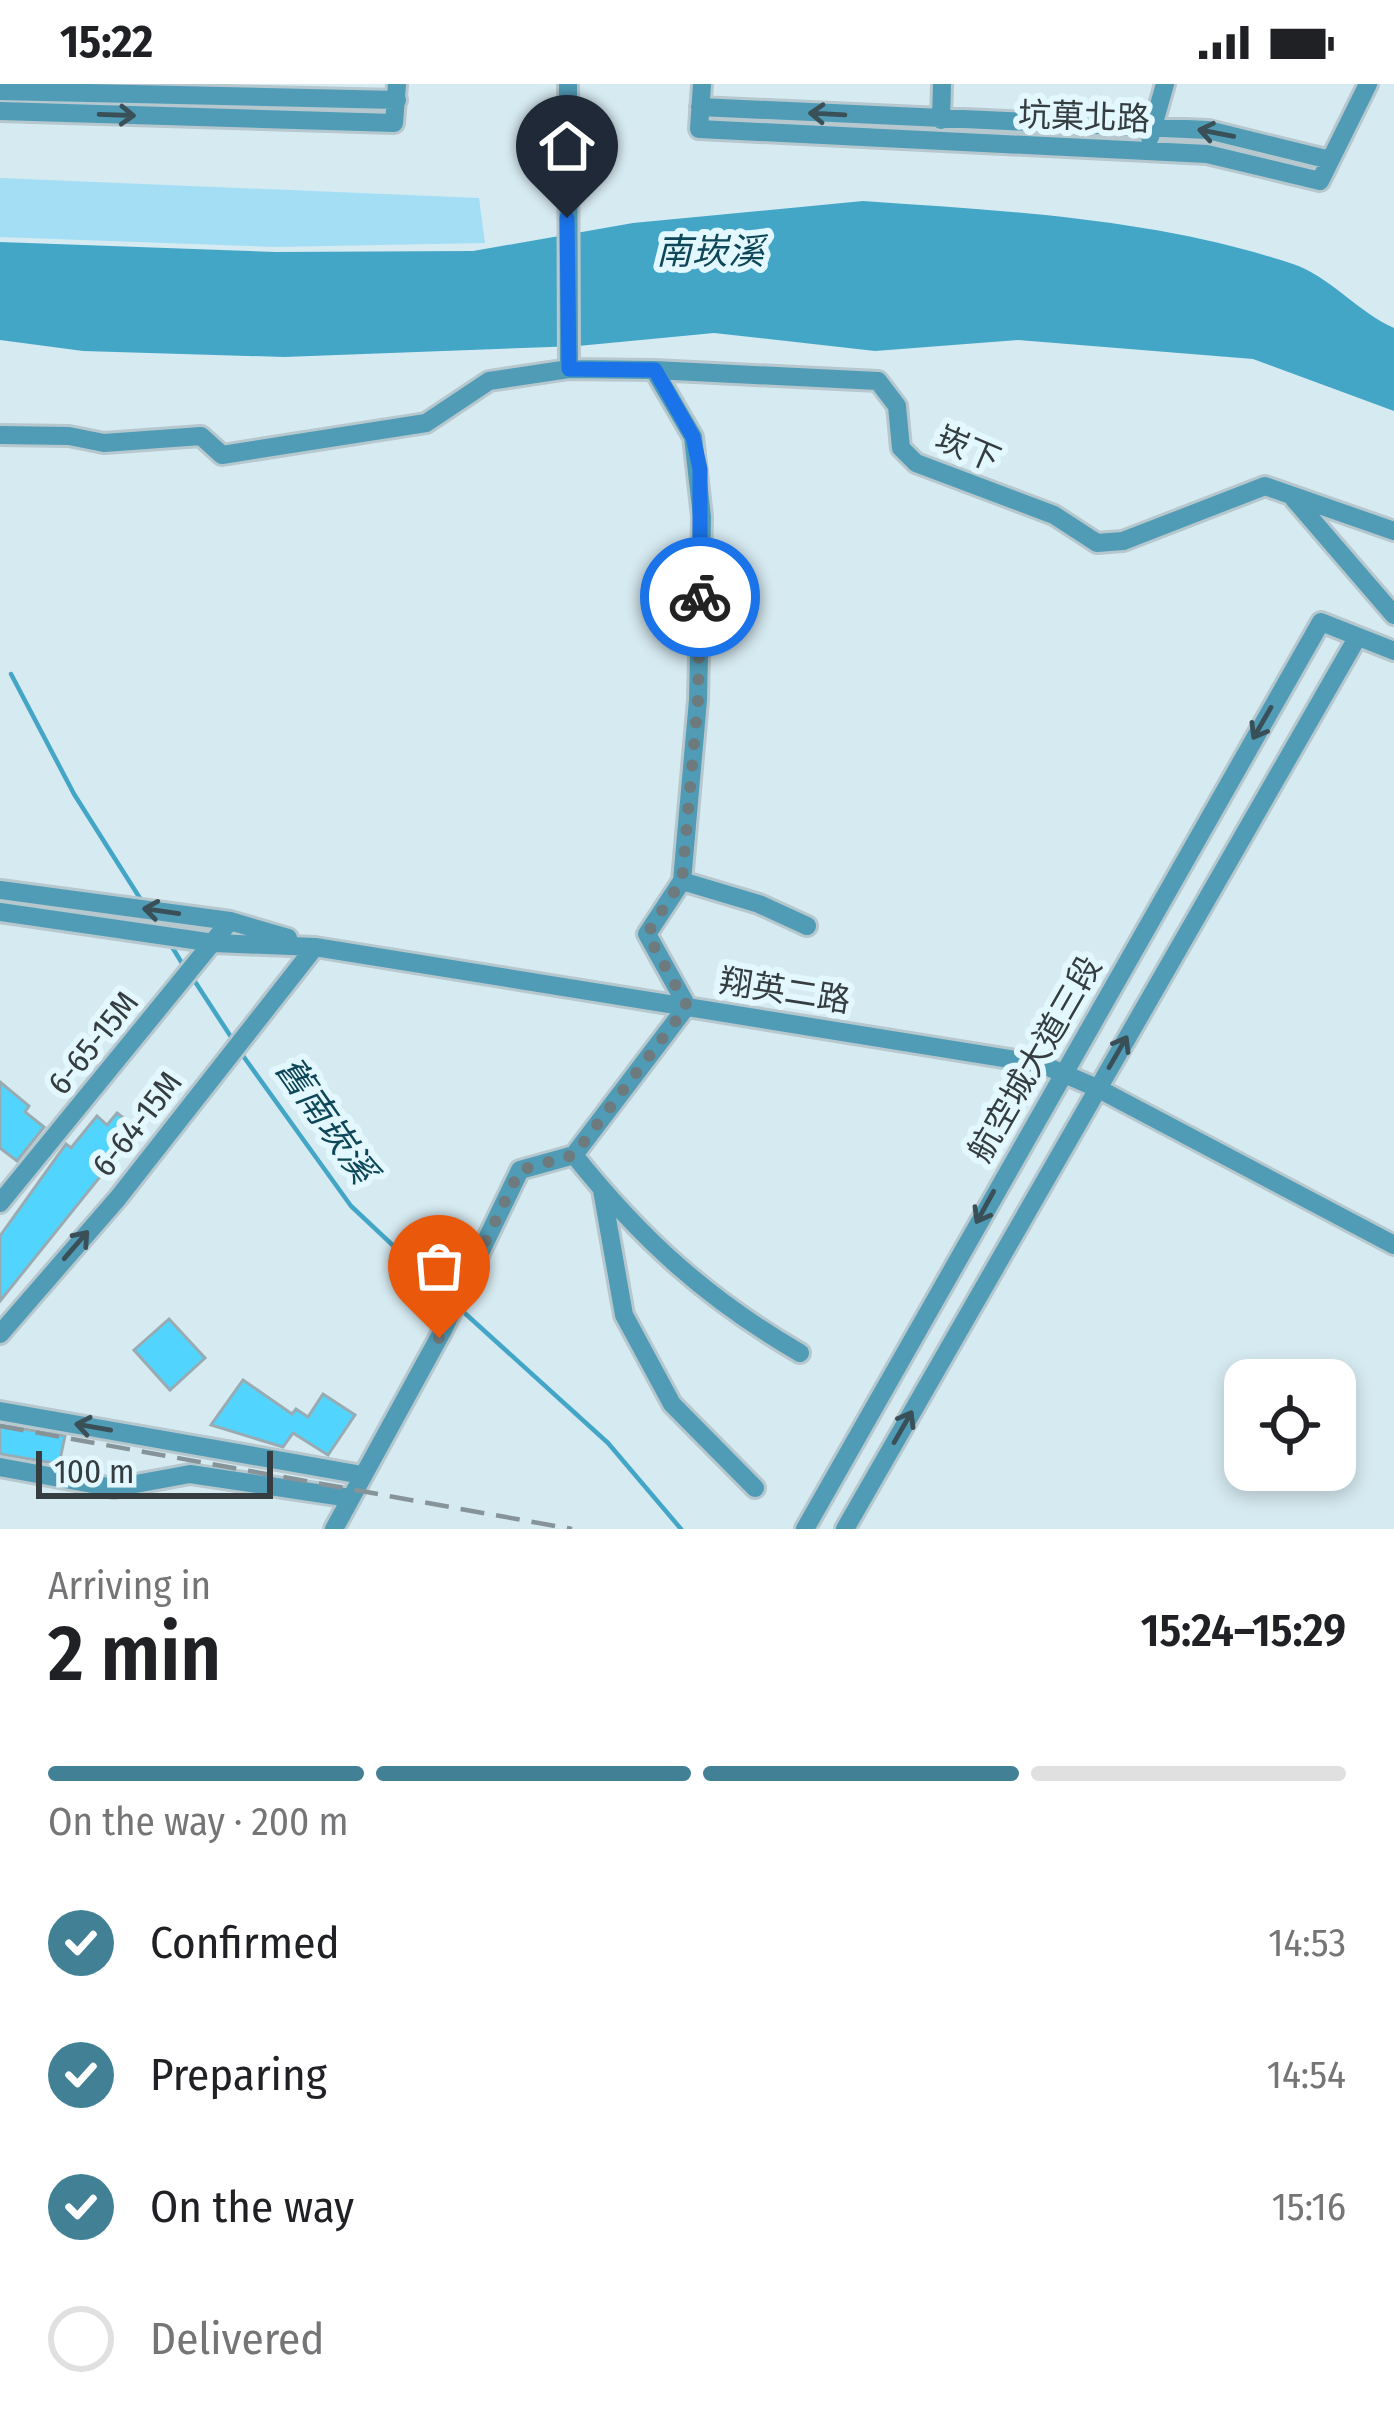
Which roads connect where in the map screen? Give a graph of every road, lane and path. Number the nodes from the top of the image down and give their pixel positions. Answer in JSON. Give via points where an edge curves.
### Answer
{"nodes":[{"id":1,"x":568,"y":84,"type":"edge"},
{"id":2,"x":702,"y":84,"type":"edge"},
{"id":3,"x":942,"y":84,"type":"edge"},
{"id":4,"x":1165,"y":84,"type":"edge"},
{"id":5,"x":1368,"y":84,"type":"edge"},
{"id":6,"x":84,"y":89,"type":"edge"},
{"id":7,"x":0,"y":91,"type":"edge"},
{"id":8,"x":397,"y":92,"type":"edge"},
{"id":9,"x":700,"y":107,"type":"junction"},
{"id":10,"x":0,"y":111,"type":"edge"},
{"id":11,"x":940,"y":119,"type":"junction"},
{"id":12,"x":1151,"y":126,"type":"junction"},
{"id":13,"x":1148,"y":149,"type":"junction"},
{"id":14,"x":1330,"y":160,"type":"junction"},
{"id":15,"x":569,"y":361,"type":"junction"},
{"id":16,"x":655,"y":370,"type":"junction"},
{"id":17,"x":0,"y":435,"type":"edge"},
{"id":18,"x":1291,"y":496,"type":"junction"},
{"id":19,"x":1394,"y":531,"type":"edge"},
{"id":20,"x":1394,"y":615,"type":"edge"},
{"id":21,"x":1357,"y":638,"type":"junction"},
{"id":22,"x":1394,"y":651,"type":"edge"},
{"id":23,"x":682,"y":880,"type":"junction"},
{"id":24,"x":0,"y":890,"type":"edge"},
{"id":25,"x":0,"y":912,"type":"edge"},
{"id":26,"x":230,"y":921,"type":"junction"},
{"id":27,"x":807,"y":926,"type":"dead end"},
{"id":28,"x":214,"y":943,"type":"junction"},
{"id":29,"x":315,"y":947,"type":"junction"},
{"id":30,"x":687,"y":1006,"type":"junction"},
{"id":31,"x":1062,"y":1070,"type":"junction"},
{"id":32,"x":1097,"y":1088,"type":"junction"},
{"id":33,"x":574,"y":1155,"type":"junction"},
{"id":34,"x":602,"y":1190,"type":"junction"},
{"id":35,"x":0,"y":1203,"type":"edge"},
{"id":36,"x":1394,"y":1245,"type":"edge"},
{"id":37,"x":0,"y":1334,"type":"edge"},
{"id":38,"x":800,"y":1353,"type":"dead end"},
{"id":39,"x":0,"y":1411,"type":"edge"},
{"id":40,"x":0,"y":1467,"type":"edge"},
{"id":41,"x":362,"y":1475,"type":"junction"},
{"id":42,"x":754,"y":1488,"type":"dead end"},
{"id":43,"x":350,"y":1498,"type":"junction"},
{"id":44,"x":334,"y":1529,"type":"edge"},
{"id":45,"x":805,"y":1529,"type":"edge"},
{"id":46,"x":845,"y":1529,"type":"edge"}],
"edges":[{"from":1,"to":15,"type":"street"},
{"from":2,"to":9,"type":"street"},
{"from":3,"to":11,"type":"street"},
{"from":4,"to":12,"type":"street"},
{"from":5,"to":14,"type":"street"},
{"from":6,"to":7,"type":"street"},
{"from":6,"to":8,"type":"street"},
{"from":10,"to":8,"type":"street","one_way":true,"via":[[394,123]]},
{"from":11,"to":9,"type":"street","name":"坑菓北路","one_way":true},
{"from":9,"to":13,"type":"street","name":"坑菓北路","via":[[699,129]]},
{"from":11,"to":12,"type":"street","name":"坑菓北路"},
{"from":12,"to":13,"type":"street"},
{"from":14,"to":12,"type":"street","name":"坑菓北路","one_way":true,"via":[[1208,130]]},
{"from":13,"to":14,"type":"street","name":"坑菓北路","via":[[1320,181]]},
{"from":15,"to":16,"type":"street","name":"崁下"},
{"from":15,"to":17,"type":"street","name":"崁下","via":[[490,381],[426,423],[222,455],[201,436],[104,442]]},
{"from":16,"to":18,"type":"street","name":"崁下","via":[[878,381],[897,406],[901,448],[916,463],[1054,515],[1097,543],[1123,541],[1265,486]]},
{"from":16,"to":23,"type":"street","via":[[693,437],[700,469],[698,700]]},
{"from":18,"to":19,"type":"street","name":"崁下"},
{"from":18,"to":20,"type":"street"},
{"from":21,"to":22,"type":"street"},
{"from":21,"to":31,"type":"street","name":"航空城大道三段","one_way":true,"via":[[1321,622]]},
{"from":32,"to":21,"type":"street","name":"航空城大道三段","one_way":true},
{"from":23,"to":27,"type":"street"},
{"from":23,"to":30,"type":"street","via":[[647,934]]},
{"from":26,"to":24,"type":"street","name":"翔英二路","one_way":true},
{"from":25,"to":28,"type":"street","name":"翔英二路"},
{"from":26,"to":28,"type":"street","name":"6-65-15M"},
{"from":26,"to":29,"type":"street","name":"翔英二路"},
{"from":28,"to":29,"type":"street","name":"翔英二路"},
{"from":28,"to":35,"type":"street","name":"6-65-15M"},
{"from":29,"to":30,"type":"street","name":"翔英二路"},
{"from":37,"to":29,"type":"street","name":"6-64-15M","one_way":true},
{"from":30,"to":31,"type":"street","name":"翔英二路"},
{"from":30,"to":33,"type":"street"},
{"from":31,"to":32,"type":"street","name":"翔英二路"},
{"from":31,"to":45,"type":"street","name":"航空城大道三段","one_way":true},
{"from":32,"to":36,"type":"street","name":"翔英二路"},
{"from":46,"to":32,"type":"street","name":"航空城大道三段","one_way":true},
{"from":33,"to":34,"type":"street"},
{"from":33,"to":41,"type":"street","via":[[520,1170]]},
{"from":34,"to":38,"type":"street","via":[[724,1309]]},
{"from":34,"to":42,"type":"street","via":[[624,1315],[673,1404]]},
{"from":41,"to":39,"type":"street","one_way":true},
{"from":40,"to":43,"type":"street","via":[[114,1488],[190,1474]]},
{"from":41,"to":43,"type":"street"},
{"from":43,"to":44,"type":"street"}]}
